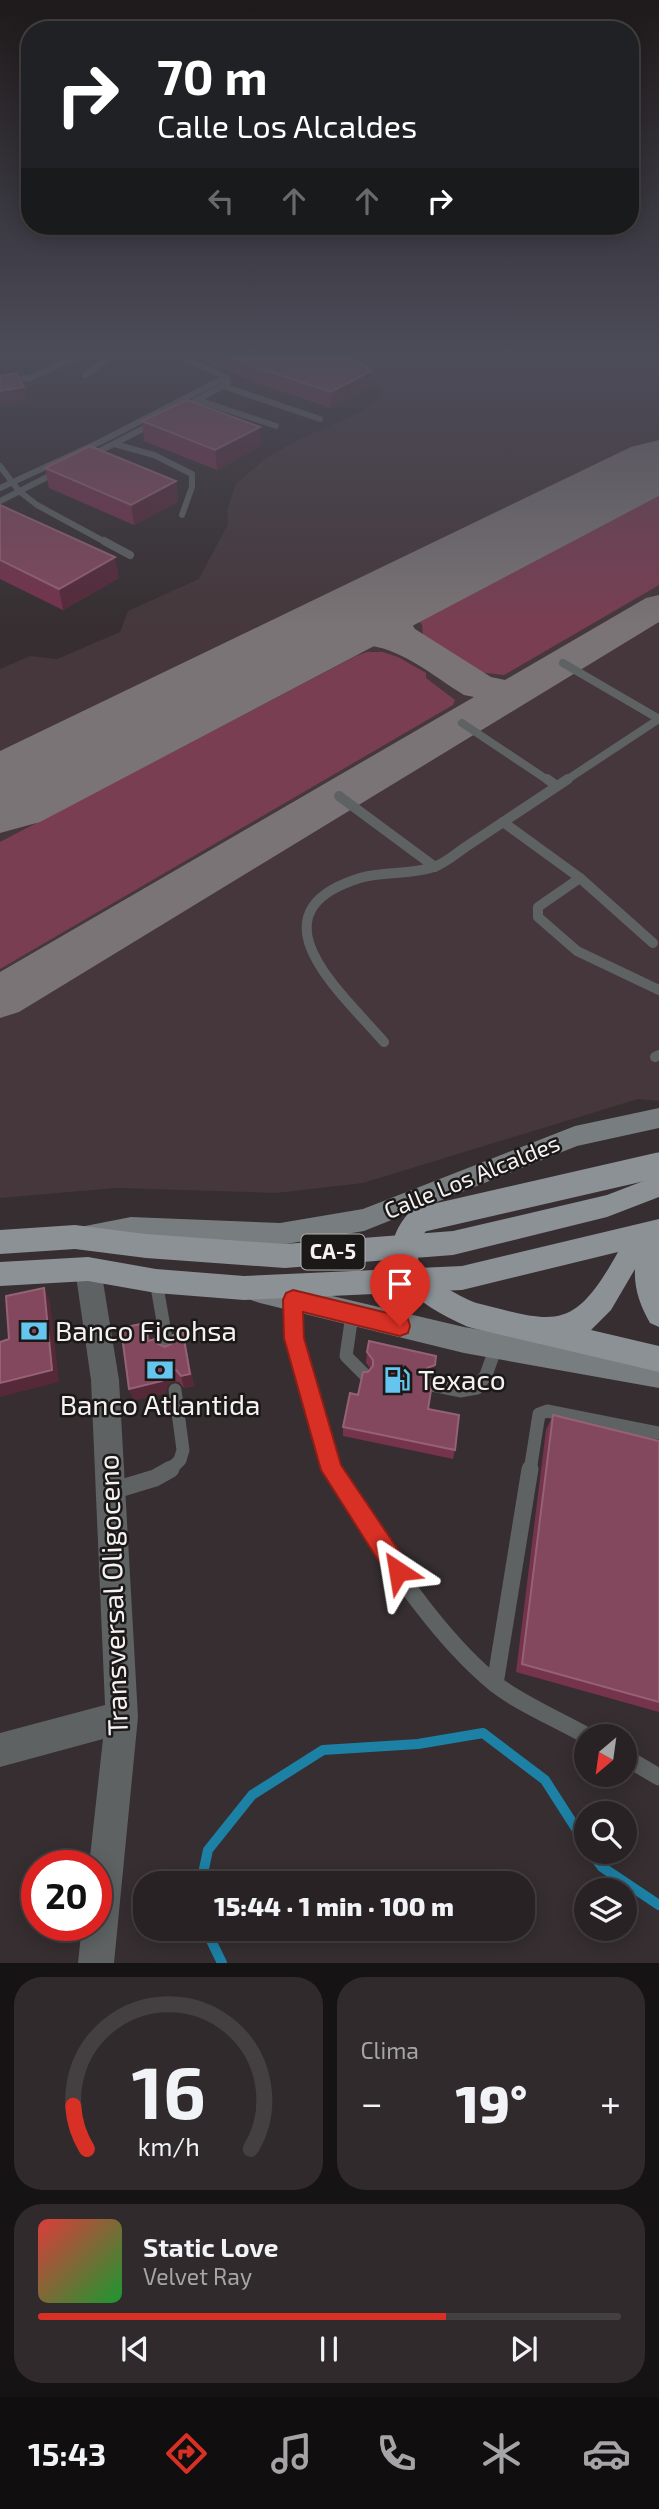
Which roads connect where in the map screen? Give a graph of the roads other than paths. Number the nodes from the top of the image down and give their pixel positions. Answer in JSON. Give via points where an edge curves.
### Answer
{"nodes":[{"id":1,"x":90,"y":447,"type":"edge"},
{"id":2,"x":109,"y":447,"type":"edge"},
{"id":3,"x":125,"y":447,"type":"edge"},
{"id":4,"x":81,"y":461,"type":"edge"},
{"id":5,"x":0,"y":466,"type":"edge"},
{"id":6,"x":70,"y":466,"type":"edge"},
{"id":7,"x":14,"y":481,"type":"junction"},
{"id":8,"x":0,"y":488,"type":"edge"},
{"id":9,"x":19,"y":491,"type":"junction"},
{"id":10,"x":0,"y":501,"type":"edge"},
{"id":11,"x":182,"y":515,"type":"dead end"},
{"id":12,"x":130,"y":555,"type":"dead end"},
{"id":13,"x":563,"y":663,"type":"dead end"},
{"id":14,"x":659,"y":719,"type":"edge"},
{"id":15,"x":462,"y":723,"type":"dead end"},
{"id":16,"x":557,"y":786,"type":"junction"},
{"id":17,"x":339,"y":796,"type":"dead end"},
{"id":18,"x":503,"y":822,"type":"junction"},
{"id":19,"x":435,"y":867,"type":"junction"},
{"id":20,"x":580,"y":878,"type":"junction"},
{"id":21,"x":653,"y":943,"type":"dead end"},
{"id":22,"x":659,"y":990,"type":"edge"},
{"id":23,"x":384,"y":1042,"type":"dead end"},
{"id":24,"x":659,"y":1118,"type":"edge"},
{"id":25,"x":659,"y":1165,"type":"edge"},
{"id":26,"x":659,"y":1186,"type":"edge"},
{"id":27,"x":652,"y":1232,"type":"edge"},
{"id":28,"x":75,"y":1237,"type":"junction"},
{"id":29,"x":0,"y":1242,"type":"edge"},
{"id":30,"x":88,"y":1269,"type":"junction"},
{"id":31,"x":0,"y":1274,"type":"edge"},
{"id":32,"x":156,"y":1281,"type":"junction"},
{"id":33,"x":244,"y":1287,"type":"junction"},
{"id":34,"x":293,"y":1300,"type":"junction"},
{"id":35,"x":659,"y":1314,"type":"edge"},
{"id":36,"x":352,"y":1315,"type":"junction"},
{"id":37,"x":536,"y":1332,"type":"junction"},
{"id":38,"x":497,"y":1345,"type":"junction"},
{"id":39,"x":168,"y":1350,"type":"edge"},
{"id":40,"x":659,"y":1359,"type":"edge"},
{"id":41,"x":364,"y":1374,"type":"edge"},
{"id":42,"x":659,"y":1374,"type":"edge"},
{"id":43,"x":431,"y":1385,"type":"edge"},
{"id":44,"x":176,"y":1390,"type":"dead end"},
{"id":45,"x":659,"y":1433,"type":"edge"},
{"id":46,"x":108,"y":1492,"type":"junction"},
{"id":47,"x":495,"y":1684,"type":"junction"},
{"id":48,"x":122,"y":1717,"type":"junction"},
{"id":49,"x":574,"y":1729,"type":"edge"},
{"id":50,"x":0,"y":1750,"type":"edge"},
{"id":51,"x":637,"y":1764,"type":"edge"},
{"id":52,"x":659,"y":1776,"type":"edge"},
{"id":53,"x":96,"y":1963,"type":"edge"}],
"edges":[{"from":1,"to":7,"type":"lane"},
{"from":2,"to":4,"type":"lane"},
{"from":3,"to":11,"type":"lane","via":[[148,452],[192,474]]},
{"from":5,"to":7,"type":"lane"},
{"from":6,"to":9,"type":"lane"},
{"from":7,"to":8,"type":"lane"},
{"from":7,"to":9,"type":"lane"},
{"from":9,"to":10,"type":"lane"},
{"from":9,"to":12,"type":"lane"},
{"from":13,"to":14,"type":"lane"},
{"from":14,"to":16,"type":"lane"},
{"from":15,"to":16,"type":"lane"},
{"from":16,"to":18,"type":"lane"},
{"from":17,"to":19,"type":"lane"},
{"from":18,"to":19,"type":"lane"},
{"from":18,"to":20,"type":"lane"},
{"from":19,"to":23,"type":"lane","via":[[363,877],[340,886],[317,903],[306,919],[305,934],[314,960]]},
{"from":20,"to":21,"type":"lane"},
{"from":20,"to":22,"type":"lane","via":[[538,907],[538,917],[577,951]]},
{"from":24,"to":28,"type":"main road","name":"Calle Los Alcaldes","via":[[575,1136],[364,1220],[281,1234],[131,1228]]},
{"from":25,"to":37,"type":"main road","bridge":true,"via":[[419,1220],[411,1228],[405,1252],[412,1276],[422,1289],[472,1315]]},
{"from":26,"to":28,"type":"main road","number":"CA-5","via":[[607,1206],[453,1243],[285,1256]]},
{"from":27,"to":33,"type":"main road","number":"CA-5","via":[[462,1278]]},
{"from":27,"to":35,"type":"main road","via":[[645,1277]]},
{"from":27,"to":37,"type":"main road","via":[[587,1317],[565,1328]]},
{"from":28,"to":29,"type":"main road","number":"CA-5"},
{"from":30,"to":31,"type":"main road","number":"CA-5"},
{"from":30,"to":32,"type":"main road","number":"CA-5"},
{"from":30,"to":46,"type":"street","name":"Transversal Oligoceno","via":[[105,1380]]},
{"from":32,"to":33,"type":"main road","number":"CA-5"},
{"from":32,"to":39,"type":"lane"},
{"from":33,"to":34,"type":"main road"},
{"from":34,"to":36,"type":"main road"},
{"from":34,"to":47,"type":"lane","via":[[294,1338],[332,1470],[446,1636]]},
{"from":36,"to":38,"type":"main road"},
{"from":36,"to":41,"type":"lane","via":[[346,1356]]},
{"from":37,"to":40,"type":"main road"},
{"from":38,"to":42,"type":"main road"},
{"from":38,"to":43,"type":"lane","via":[[484,1383],[477,1390],[465,1394]]},
{"from":44,"to":46,"type":"lane","via":[[184,1451],[177,1464],[170,1471]]},
{"from":45,"to":47,"type":"lane","via":[[547,1411],[539,1414]]},
{"from":46,"to":48,"type":"street","name":"Transversal Oligoceno"},
{"from":47,"to":49,"type":"lane"},
{"from":48,"to":50,"type":"street"},
{"from":48,"to":53,"type":"street","name":"Transversal Oligoceno"},
{"from":51,"to":52,"type":"lane"}]}
